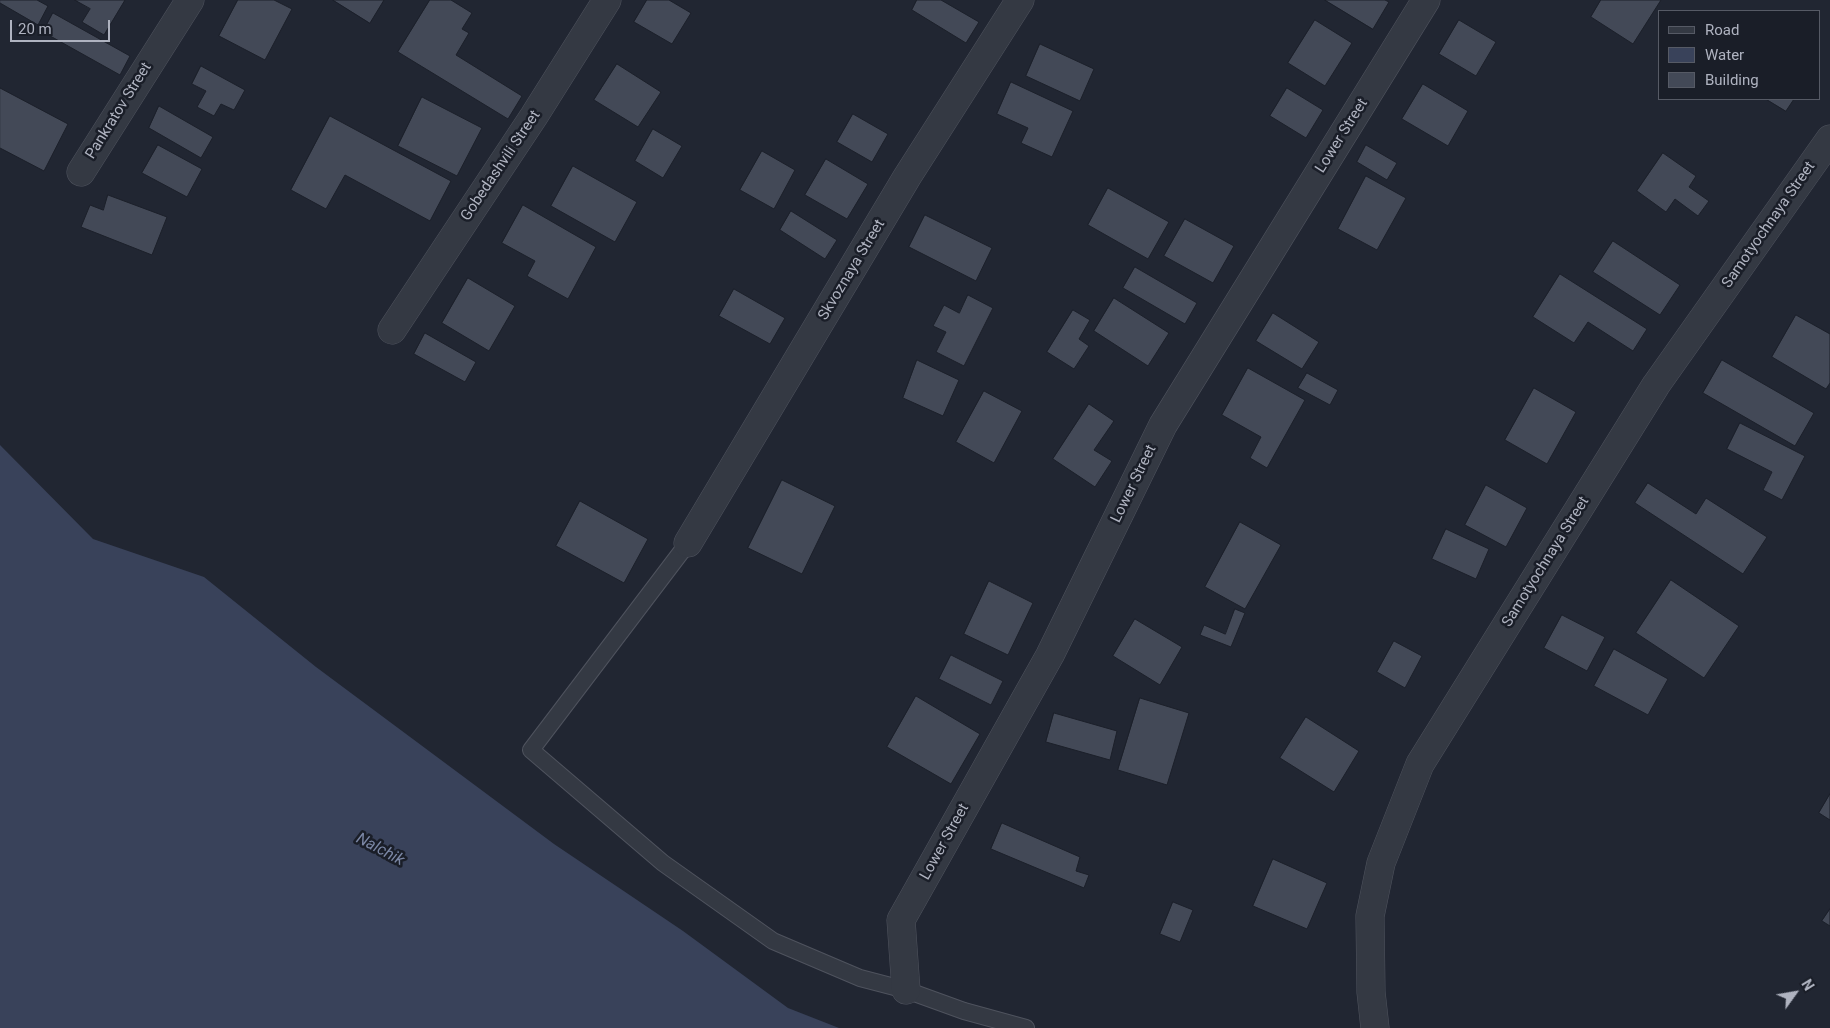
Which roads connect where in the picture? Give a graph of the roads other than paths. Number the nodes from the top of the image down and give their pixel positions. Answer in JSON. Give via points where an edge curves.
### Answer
{"nodes":[{"id":1,"x":190,"y":0,"type":"edge"},
{"id":2,"x":607,"y":0,"type":"edge"},
{"id":3,"x":1020,"y":0,"type":"edge"},
{"id":4,"x":1426,"y":0,"type":"edge"},
{"id":5,"x":1830,"y":139,"type":"edge"},
{"id":6,"x":81,"y":172,"type":"dead end"},
{"id":7,"x":392,"y":330,"type":"dead end"},
{"id":8,"x":688,"y":543,"type":"joint"},
{"id":9,"x":906,"y":990,"type":"junction"},
{"id":10,"x":1026,"y":1028,"type":"edge"},
{"id":11,"x":1375,"y":1028,"type":"edge"}],
"edges":[{"from":1,"to":6,"type":"street","name":"Pankratov Street"},
{"from":2,"to":7,"type":"street","name":"Gobedashvili Street"},
{"from":3,"to":8,"type":"street","name":"Skvoznaya Street","via":[[907,177]]},
{"from":4,"to":9,"type":"street","name":"Lower Street","via":[[1163,425],[1050,655],[901,920]]},
{"from":5,"to":11,"type":"street","name":"Samotyochnaya Street","via":[[1656,385],[1420,764],[1381,864],[1370,916]]},
{"from":8,"to":9,"type":"lane","via":[[532,750],[663,864],[773,941],[860,978]]},
{"from":9,"to":10,"type":"lane","via":[[964,1011]]}]}
